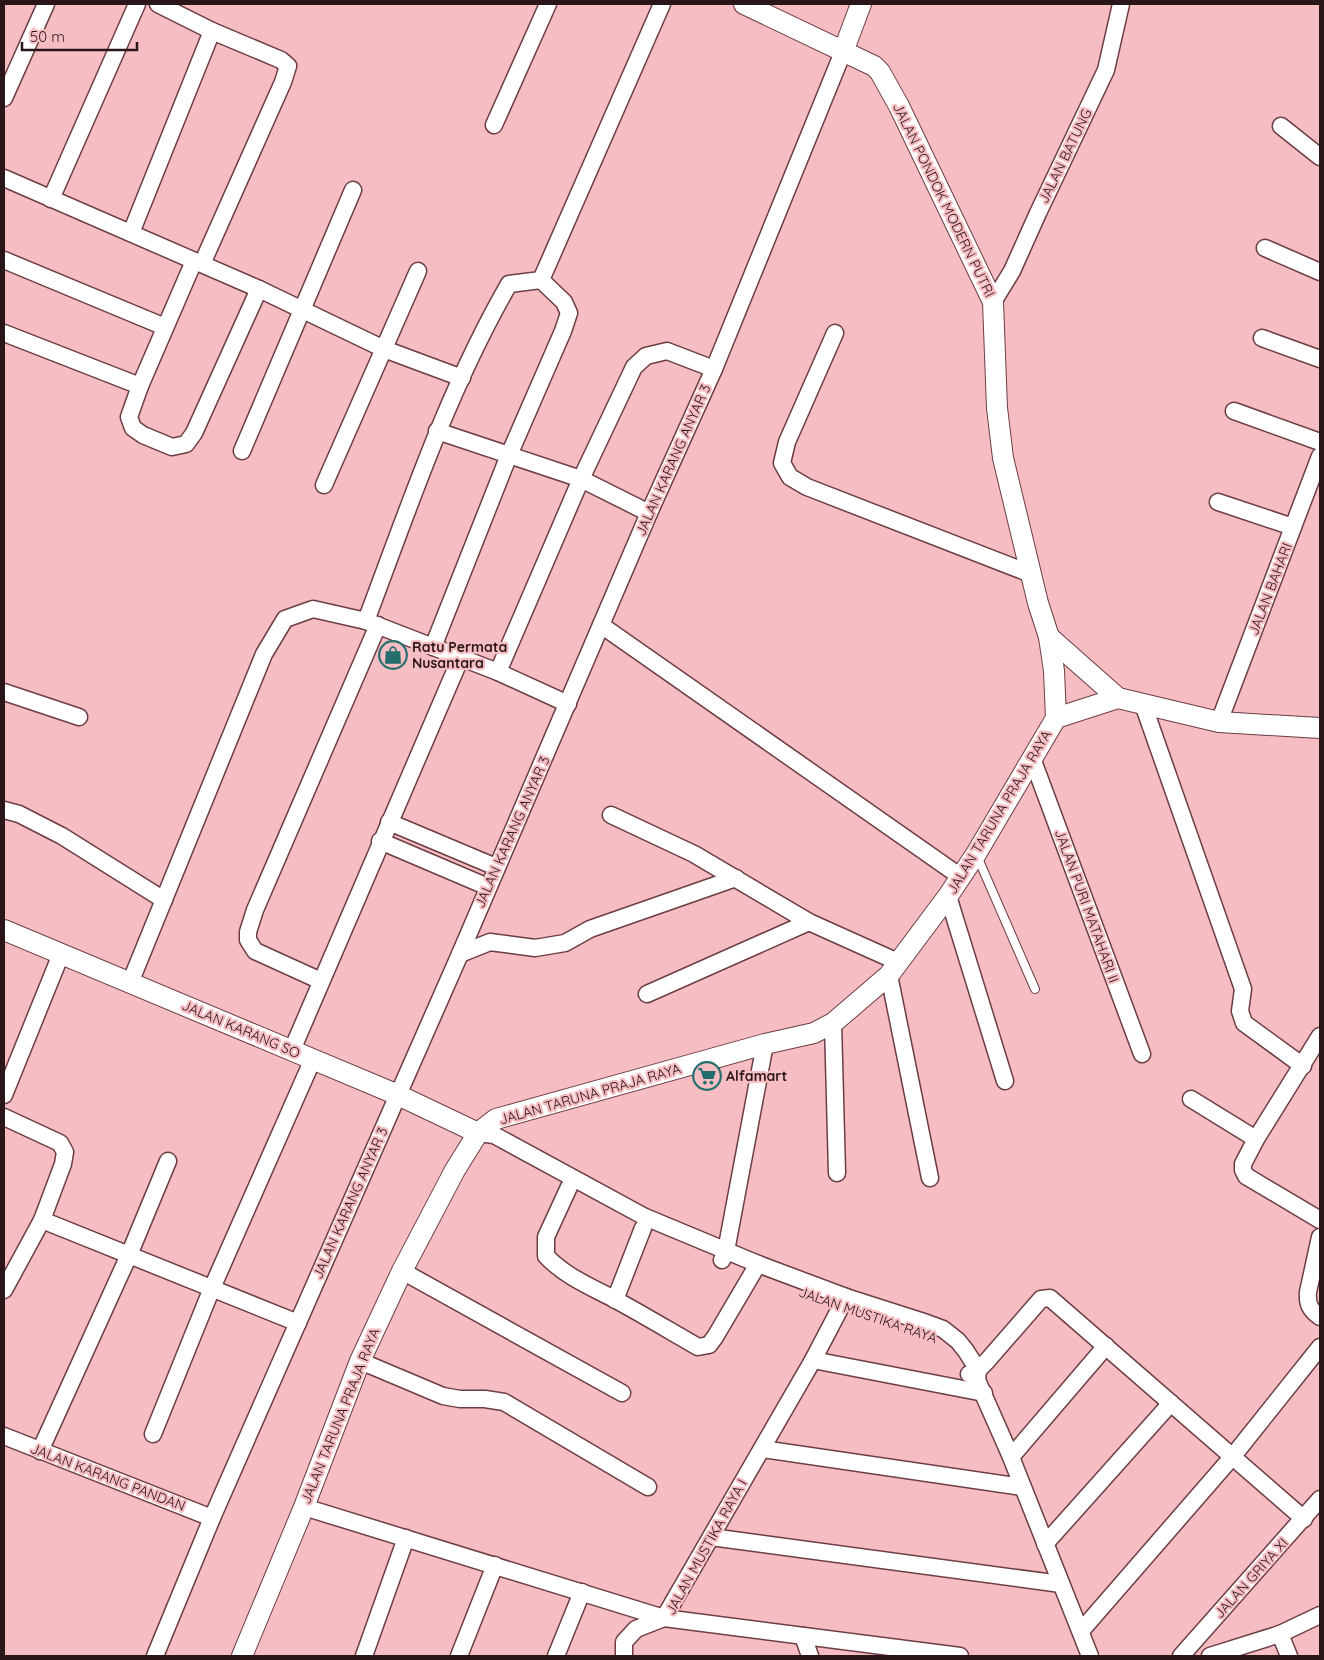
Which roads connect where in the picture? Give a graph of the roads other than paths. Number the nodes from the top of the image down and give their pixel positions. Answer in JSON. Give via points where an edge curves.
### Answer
{"nodes":[{"id":1,"x":46,"y":4,"type":"edge"},
{"id":2,"x":137,"y":4,"type":"edge"},
{"id":3,"x":159,"y":4,"type":"edge"},
{"id":4,"x":548,"y":4,"type":"edge"},
{"id":5,"x":662,"y":4,"type":"edge"},
{"id":6,"x":744,"y":4,"type":"edge"},
{"id":7,"x":861,"y":4,"type":"edge"},
{"id":8,"x":1121,"y":4,"type":"edge"},
{"id":9,"x":212,"y":31,"type":"junction"},
{"id":10,"x":843,"y":52,"type":"junction"},
{"id":11,"x":4,"y":98,"type":"edge"},
{"id":12,"x":494,"y":125,"type":"dead end"},
{"id":13,"x":1281,"y":126,"type":"dead end"},
{"id":14,"x":1320,"y":157,"type":"edge"},
{"id":15,"x":4,"y":178,"type":"edge"},
{"id":16,"x":353,"y":190,"type":"dead end"},
{"id":17,"x":52,"y":199,"type":"junction"},
{"id":18,"x":131,"y":233,"type":"junction"},
{"id":19,"x":1265,"y":248,"type":"dead end"},
{"id":20,"x":4,"y":260,"type":"edge"},
{"id":21,"x":198,"y":262,"type":"junction"},
{"id":22,"x":418,"y":271,"type":"dead end"},
{"id":23,"x":1320,"y":272,"type":"edge"},
{"id":24,"x":541,"y":280,"type":"junction"},
{"id":25,"x":259,"y":289,"type":"junction"},
{"id":26,"x":993,"y":302,"type":"junction"},
{"id":27,"x":303,"y":310,"type":"junction"},
{"id":28,"x":165,"y":327,"type":"junction"},
{"id":29,"x":4,"y":333,"type":"edge"},
{"id":30,"x":835,"y":333,"type":"dead end"},
{"id":31,"x":1262,"y":338,"type":"dead end"},
{"id":32,"x":384,"y":349,"type":"junction"},
{"id":33,"x":1320,"y":359,"type":"edge"},
{"id":34,"x":714,"y":369,"type":"junction"},
{"id":35,"x":462,"y":378,"type":"junction"},
{"id":36,"x":140,"y":386,"type":"junction"},
{"id":37,"x":1234,"y":411,"type":"dead end"},
{"id":38,"x":437,"y":431,"type":"junction"},
{"id":39,"x":1320,"y":442,"type":"edge"},
{"id":40,"x":242,"y":451,"type":"dead end"},
{"id":41,"x":508,"y":455,"type":"junction"},
{"id":42,"x":1320,"y":456,"type":"edge"},
{"id":43,"x":580,"y":479,"type":"junction"},
{"id":44,"x":324,"y":485,"type":"dead end"},
{"id":45,"x":1218,"y":502,"type":"dead end"},
{"id":46,"x":649,"y":513,"type":"junction"},
{"id":47,"x":1293,"y":527,"type":"junction"},
{"id":48,"x":1031,"y":574,"type":"junction"},
{"id":49,"x":372,"y":623,"type":"junction"},
{"id":50,"x":602,"y":625,"type":"junction"},
{"id":51,"x":1049,"y":637,"type":"junction"},
{"id":52,"x":433,"y":647,"type":"junction"},
{"id":53,"x":461,"y":657,"type":"junction"},
{"id":54,"x":498,"y":672,"type":"junction"},
{"id":55,"x":4,"y":692,"type":"edge"},
{"id":56,"x":1118,"y":698,"type":"junction"},
{"id":57,"x":568,"y":704,"type":"junction"},
{"id":58,"x":1143,"y":704,"type":"junction"},
{"id":59,"x":79,"y":717,"type":"dead end"},
{"id":60,"x":1056,"y":718,"type":"junction"},
{"id":61,"x":1219,"y":722,"type":"junction"},
{"id":62,"x":1320,"y":728,"type":"edge"},
{"id":63,"x":1032,"y":758,"type":"junction"},
{"id":64,"x":4,"y":810,"type":"edge"},
{"id":65,"x":611,"y":815,"type":"dead end"},
{"id":66,"x":390,"y":822,"type":"junction"},
{"id":67,"x":380,"y":841,"type":"junction"},
{"id":68,"x":976,"y":854,"type":"junction"},
{"id":69,"x":496,"y":867,"type":"junction"},
{"id":70,"x":961,"y":877,"type":"junction"},
{"id":71,"x":736,"y":878,"type":"junction"},
{"id":72,"x":488,"y":887,"type":"junction"},
{"id":73,"x":948,"y":896,"type":"junction"},
{"id":74,"x":164,"y":900,"type":"junction"},
{"id":75,"x":809,"y":922,"type":"junction"},
{"id":76,"x":4,"y":930,"type":"edge"},
{"id":77,"x":61,"y":954,"type":"junction"},
{"id":78,"x":460,"y":954,"type":"junction"},
{"id":79,"x":894,"y":968,"type":"junction"},
{"id":80,"x":321,"y":981,"type":"junction"},
{"id":81,"x":130,"y":983,"type":"junction"},
{"id":82,"x":1035,"y":989,"type":"dead end"},
{"id":83,"x":647,"y":994,"type":"dead end"},
{"id":84,"x":833,"y":1023,"type":"junction"},
{"id":85,"x":1320,"y":1036,"type":"edge"},
{"id":86,"x":765,"y":1044,"type":"junction"},
{"id":87,"x":292,"y":1050,"type":"junction"},
{"id":88,"x":1142,"y":1054,"type":"dead end"},
{"id":89,"x":313,"y":1059,"type":"junction"},
{"id":90,"x":1303,"y":1066,"type":"junction"},
{"id":91,"x":1005,"y":1081,"type":"dead end"},
{"id":92,"x":4,"y":1095,"type":"edge"},
{"id":93,"x":398,"y":1095,"type":"junction"},
{"id":94,"x":1191,"y":1099,"type":"dead end"},
{"id":95,"x":4,"y":1117,"type":"edge"},
{"id":96,"x":478,"y":1133,"type":"junction"},
{"id":97,"x":1256,"y":1139,"type":"junction"},
{"id":98,"x":168,"y":1161,"type":"dead end"},
{"id":99,"x":837,"y":1173,"type":"dead end"},
{"id":100,"x":930,"y":1178,"type":"dead end"},
{"id":101,"x":569,"y":1187,"type":"junction"},
{"id":102,"x":1318,"y":1214,"type":"edge"},
{"id":103,"x":42,"y":1220,"type":"junction"},
{"id":104,"x":643,"y":1228,"type":"junction"},
{"id":105,"x":1320,"y":1237,"type":"edge"},
{"id":106,"x":129,"y":1255,"type":"junction"},
{"id":107,"x":724,"y":1256,"type":"junction"},
{"id":108,"x":756,"y":1269,"type":"junction"},
{"id":109,"x":402,"y":1271,"type":"junction"},
{"id":110,"x":212,"y":1288,"type":"junction"},
{"id":111,"x":4,"y":1290,"type":"edge"},
{"id":112,"x":615,"y":1300,"type":"junction"},
{"id":113,"x":844,"y":1302,"type":"junction"},
{"id":114,"x":1320,"y":1318,"type":"edge"},
{"id":115,"x":298,"y":1323,"type":"junction"},
{"id":116,"x":1106,"y":1346,"type":"junction"},
{"id":117,"x":1320,"y":1348,"type":"edge"},
{"id":118,"x":813,"y":1360,"type":"junction"},
{"id":119,"x":360,"y":1361,"type":"junction"},
{"id":120,"x":977,"y":1379,"type":"junction"},
{"id":121,"x":622,"y":1393,"type":"dead end"},
{"id":122,"x":1172,"y":1404,"type":"junction"},
{"id":123,"x":153,"y":1434,"type":"dead end"},
{"id":124,"x":4,"y":1436,"type":"edge"},
{"id":125,"x":762,"y":1449,"type":"junction"},
{"id":126,"x":40,"y":1451,"type":"junction"},
{"id":127,"x":1233,"y":1456,"type":"junction"},
{"id":128,"x":1011,"y":1457,"type":"junction"},
{"id":129,"x":648,"y":1487,"type":"dead end"},
{"id":130,"x":1022,"y":1487,"type":"junction"},
{"id":131,"x":1320,"y":1500,"type":"edge"},
{"id":132,"x":304,"y":1506,"type":"junction"},
{"id":133,"x":212,"y":1518,"type":"junction"},
{"id":134,"x":1304,"y":1519,"type":"junction"},
{"id":135,"x":711,"y":1537,"type":"junction"},
{"id":136,"x":406,"y":1538,"type":"junction"},
{"id":137,"x":1046,"y":1544,"type":"junction"},
{"id":138,"x":495,"y":1565,"type":"junction"},
{"id":139,"x":1061,"y":1584,"type":"junction"},
{"id":140,"x":582,"y":1592,"type":"junction"},
{"id":141,"x":1320,"y":1615,"type":"edge"},
{"id":142,"x":664,"y":1618,"type":"junction"},
{"id":143,"x":1080,"y":1631,"type":"junction"},
{"id":144,"x":1280,"y":1634,"type":"junction"},
{"id":145,"x":803,"y":1636,"type":"junction"},
{"id":146,"x":898,"y":1652,"type":"edge"},
{"id":147,"x":155,"y":1656,"type":"edge"},
{"id":148,"x":242,"y":1656,"type":"edge"},
{"id":149,"x":364,"y":1656,"type":"edge"},
{"id":150,"x":459,"y":1656,"type":"edge"},
{"id":151,"x":556,"y":1656,"type":"edge"},
{"id":152,"x":624,"y":1656,"type":"edge"},
{"id":153,"x":810,"y":1656,"type":"edge"},
{"id":154,"x":960,"y":1656,"type":"edge"},
{"id":155,"x":1090,"y":1656,"type":"edge"},
{"id":156,"x":1181,"y":1656,"type":"edge"},
{"id":157,"x":1210,"y":1656,"type":"edge"},
{"id":158,"x":1288,"y":1656,"type":"edge"}],
"edges":[{"from":1,"to":11,"type":"street"},
{"from":2,"to":17,"type":"street"},
{"from":3,"to":9,"type":"street"},
{"from":4,"to":12,"type":"street"},
{"from":5,"to":24,"type":"street"},
{"from":6,"to":10,"type":"street","name":"JALAN PONDOK MODERN PUTRI"},
{"from":7,"to":10,"type":"street","name":"JALAN KARANG ANYAR 3"},
{"from":8,"to":26,"type":"street","name":"JALAN BATUNG","via":[[1106,70],[1012,271]]},
{"from":9,"to":18,"type":"street"},
{"from":9,"to":21,"type":"street","via":[[281,60],[288,66]]},
{"from":10,"to":26,"type":"street","name":"JALAN PONDOK MODERN PUTRI","via":[[874,66],[883,77],[900,106]]},
{"from":10,"to":34,"type":"street","name":"JALAN KARANG ANYAR 3"},
{"from":13,"to":14,"type":"street"},
{"from":15,"to":17,"type":"street"},
{"from":16,"to":27,"type":"street"},
{"from":17,"to":18,"type":"street"},
{"from":18,"to":21,"type":"street"},
{"from":19,"to":23,"type":"street"},
{"from":20,"to":28,"type":"street"},
{"from":21,"to":25,"type":"street"},
{"from":21,"to":28,"type":"street"},
{"from":22,"to":32,"type":"street"},
{"from":24,"to":35,"type":"street","via":[[509,284],[486,324]]},
{"from":24,"to":41,"type":"street","via":[[564,302],[569,314]]},
{"from":25,"to":27,"type":"street"},
{"from":25,"to":36,"type":"street","via":[[194,433],[186,444],[172,447],[132,428],[129,417]]},
{"from":26,"to":48,"type":"street","name":"JALAN PONDOK MODERN PUTRI","via":[[1003,458]]},
{"from":27,"to":32,"type":"street"},
{"from":27,"to":40,"type":"street"},
{"from":28,"to":36,"type":"street"},
{"from":29,"to":36,"type":"street"},
{"from":30,"to":48,"type":"street","via":[[787,442],[782,463],[790,477],[807,487]]},
{"from":31,"to":33,"type":"street"},
{"from":32,"to":35,"type":"street"},
{"from":32,"to":44,"type":"street"},
{"from":34,"to":43,"type":"street","via":[[667,351],[646,356],[634,367]]},
{"from":34,"to":46,"type":"street","name":"JALAN KARANG ANYAR 3"},
{"from":35,"to":38,"type":"street"},
{"from":37,"to":39,"type":"street"},
{"from":38,"to":41,"type":"street"},
{"from":38,"to":49,"type":"street"},
{"from":41,"to":43,"type":"street"},
{"from":41,"to":52,"type":"street"},
{"from":42,"to":47,"type":"street","name":"JALAN BAHARI"},
{"from":43,"to":46,"type":"street"},
{"from":43,"to":54,"type":"street"},
{"from":45,"to":47,"type":"street"},
{"from":46,"to":50,"type":"street","name":"JALAN KARANG ANYAR 3"},
{"from":47,"to":61,"type":"street","name":"JALAN BAHARI"},
{"from":48,"to":51,"type":"street","name":"JALAN PONDOK MODERN PUTRI"},
{"from":49,"to":52,"type":"street"},
{"from":49,"to":74,"type":"street","via":[[313,609],[285,619],[264,654]]},
{"from":49,"to":80,"type":"street","via":[[248,932],[248,940],[255,951]]},
{"from":50,"to":57,"type":"street","name":"JALAN KARANG ANYAR 3"},
{"from":50,"to":70,"type":"street"},
{"from":51,"to":56,"type":"street"},
{"from":51,"to":60,"type":"street","name":"JALAN PONDOK MODERN PUTRI"},
{"from":52,"to":53,"type":"street"},
{"from":53,"to":54,"type":"street"},
{"from":53,"to":66,"type":"street"},
{"from":54,"to":57,"type":"street"},
{"from":55,"to":59,"type":"street"},
{"from":56,"to":58,"type":"street"},
{"from":56,"to":60,"type":"street","name":"JALAN TARUNA PRAJA RAYA"},
{"from":57,"to":69,"type":"street","name":"JALAN KARANG ANYAR 3"},
{"from":58,"to":61,"type":"street"},
{"from":58,"to":90,"type":"street","via":[[1243,989],[1240,1011],[1244,1023]]},
{"from":60,"to":63,"type":"street","name":"JALAN TARUNA PRAJA RAYA"},
{"from":61,"to":62,"type":"street"},
{"from":63,"to":68,"type":"street","name":"JALAN TARUNA PRAJA RAYA"},
{"from":63,"to":88,"type":"street","name":"JALAN PURI MATAHARI II"},
{"from":64,"to":74,"type":"street","via":[[62,836]]},
{"from":65,"to":71,"type":"street","via":[[694,854]]},
{"from":66,"to":67,"type":"street"},
{"from":66,"to":69,"type":"street"},
{"from":67,"to":72,"type":"street"},
{"from":67,"to":80,"type":"street"},
{"from":68,"to":70,"type":"street","name":"JALAN TARUNA PRAJA RAYA"},
{"from":68,"to":82,"type":"lane"},
{"from":69,"to":72,"type":"street","name":"JALAN KARANG ANYAR 3"},
{"from":70,"to":73,"type":"street","name":"JALAN TARUNA PRAJA RAYA"},
{"from":71,"to":75,"type":"street"},
{"from":71,"to":78,"type":"street","via":[[590,929],[565,943],[536,948],[490,942]]},
{"from":72,"to":78,"type":"street","name":"JALAN KARANG ANYAR 3"},
{"from":73,"to":79,"type":"street","name":"JALAN TARUNA PRAJA RAYA"},
{"from":73,"to":91,"type":"street"},
{"from":74,"to":81,"type":"street"},
{"from":75,"to":79,"type":"street"},
{"from":75,"to":83,"type":"street"},
{"from":76,"to":77,"type":"street","name":"JALAN KARANG SO"},
{"from":77,"to":81,"type":"street","name":"JALAN KARANG SO"},
{"from":77,"to":92,"type":"street"},
{"from":78,"to":93,"type":"street","name":"JALAN KARANG ANYAR 3"},
{"from":79,"to":84,"type":"street","name":"JALAN TARUNA PRAJA RAYA"},
{"from":79,"to":100,"type":"street"},
{"from":80,"to":87,"type":"street"},
{"from":81,"to":87,"type":"street","name":"JALAN KARANG SO"},
{"from":84,"to":86,"type":"street","name":"JALAN TARUNA PRAJA RAYA","via":[[814,1033]]},
{"from":84,"to":99,"type":"street"},
{"from":85,"to":90,"type":"street"},
{"from":86,"to":96,"type":"street","name":"JALAN TARUNA PRAJA RAYA","via":[[496,1119]]},
{"from":86,"to":107,"type":"street"},
{"from":87,"to":89,"type":"street","name":"JALAN KARANG SO"},
{"from":89,"to":93,"type":"street","name":"JALAN KARANG SO"},
{"from":89,"to":110,"type":"street"},
{"from":90,"to":97,"type":"street"},
{"from":93,"to":96,"type":"street","name":"JALAN KARANG SO"},
{"from":93,"to":115,"type":"street","name":"JALAN KARANG ANYAR 3"},
{"from":94,"to":97,"type":"street"},
{"from":95,"to":103,"type":"street","via":[[60,1143],[66,1152]]},
{"from":96,"to":101,"type":"street","name":"JALAN MUSTIKA RAYA","via":[[488,1142]]},
{"from":96,"to":107,"type":"street","name":"JALAN MUSTIKA RAYA","via":[[494,1135]]},
{"from":96,"to":109,"type":"street","name":"JALAN TARUNA PRAJA RAYA"},
{"from":97,"to":102,"type":"street","via":[[1243,1164],[1246,1176]]},
{"from":98,"to":106,"type":"street"},
{"from":101,"to":104,"type":"street","name":"JALAN MUSTIKA RAYA"},
{"from":101,"to":112,"type":"street","via":[[546,1237],[546,1256],[558,1269]]},
{"from":103,"to":106,"type":"street"},
{"from":103,"to":111,"type":"street"},
{"from":104,"to":107,"type":"street","name":"JALAN MUSTIKA RAYA"},
{"from":104,"to":112,"type":"street"},
{"from":105,"to":114,"type":"street","via":[[1307,1301]]},
{"from":106,"to":110,"type":"street"},
{"from":106,"to":126,"type":"street"},
{"from":107,"to":108,"type":"street","name":"JALAN MUSTIKA RAYA"},
{"from":108,"to":112,"type":"street","via":[[709,1345],[698,1347]]},
{"from":108,"to":113,"type":"street","name":"JALAN MUSTIKA RAYA"},
{"from":109,"to":119,"type":"street","name":"JALAN TARUNA PRAJA RAYA"},
{"from":109,"to":121,"type":"street"},
{"from":110,"to":115,"type":"street"},
{"from":110,"to":123,"type":"street"},
{"from":113,"to":118,"type":"street","name":"JALAN MUSTIKA RAYA I"},
{"from":113,"to":120,"type":"street","name":"JALAN MUSTIKA RAYA","via":[[943,1329],[958,1341]]},
{"from":115,"to":133,"type":"street","name":"JALAN KARANG ANYAR 3"},
{"from":116,"to":120,"type":"street","via":[[1050,1298],[1041,1299],[988,1361]]},
{"from":116,"to":122,"type":"street"},
{"from":116,"to":128,"type":"street"},
{"from":117,"to":127,"type":"street"},
{"from":118,"to":120,"type":"street"},
{"from":118,"to":125,"type":"street","name":"JALAN MUSTIKA RAYA I"},
{"from":119,"to":129,"type":"street","via":[[443,1396],[504,1402]]},
{"from":119,"to":132,"type":"street","name":"JALAN TARUNA PRAJA RAYA"},
{"from":120,"to":128,"type":"street","name":"JALAN MUSTIKA RAYA"},
{"from":122,"to":127,"type":"street"},
{"from":122,"to":137,"type":"street"},
{"from":124,"to":126,"type":"street","name":"JALAN KARANG PANDAN"},
{"from":125,"to":130,"type":"street"},
{"from":125,"to":135,"type":"street","name":"JALAN MUSTIKA RAYA I"},
{"from":126,"to":133,"type":"street","name":"JALAN KARANG PANDAN"},
{"from":127,"to":134,"type":"street"},
{"from":127,"to":143,"type":"street"},
{"from":128,"to":130,"type":"street","name":"JALAN MUSTIKA RAYA"},
{"from":130,"to":137,"type":"street","name":"JALAN MUSTIKA RAYA"},
{"from":131,"to":134,"type":"street","name":"JALAN GRIYA XI"},
{"from":132,"to":136,"type":"street"},
{"from":132,"to":148,"type":"street","name":"JALAN TARUNA PRAJA RAYA"},
{"from":133,"to":147,"type":"street","name":"JALAN KARANG ANYAR 3"},
{"from":134,"to":156,"type":"street","name":"JALAN GRIYA XI"},
{"from":135,"to":139,"type":"street"},
{"from":135,"to":142,"type":"street","name":"JALAN MUSTIKA RAYA I"},
{"from":136,"to":138,"type":"street"},
{"from":136,"to":149,"type":"street"},
{"from":137,"to":139,"type":"street","name":"JALAN MUSTIKA RAYA"},
{"from":138,"to":140,"type":"street"},
{"from":138,"to":150,"type":"street"},
{"from":139,"to":143,"type":"street","name":"JALAN MUSTIKA RAYA"},
{"from":140,"to":142,"type":"street"},
{"from":140,"to":151,"type":"street"},
{"from":141,"to":144,"type":"street"},
{"from":142,"to":145,"type":"street","name":"JALAN MUSTIKA RAYA I"},
{"from":142,"to":152,"type":"street","via":[[636,1629],[624,1642]]},
{"from":143,"to":155,"type":"street","name":"JALAN MUSTIKA RAYA"},
{"from":144,"to":157,"type":"street"},
{"from":144,"to":158,"type":"street"},
{"from":145,"to":146,"type":"street","name":"JALAN MUSTIKA RAYA I"},
{"from":145,"to":153,"type":"street"},
{"from":146,"to":154,"type":"street","name":"JALAN MUSTIKA RAYA I"}]}
